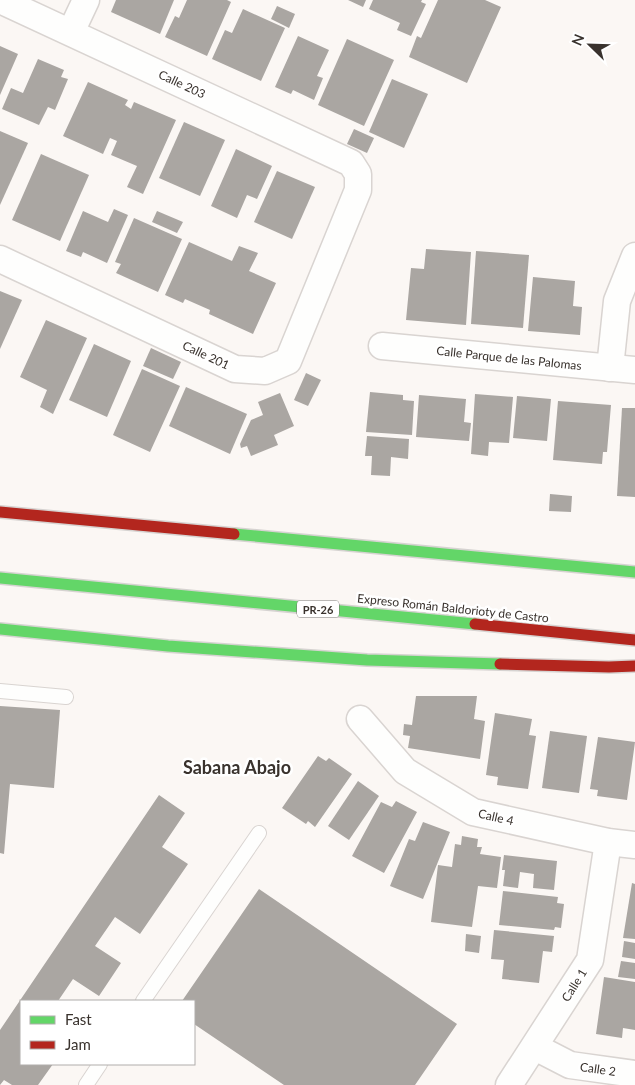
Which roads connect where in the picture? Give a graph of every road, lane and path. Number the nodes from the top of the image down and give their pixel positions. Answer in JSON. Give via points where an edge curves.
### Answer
{"nodes":[{"id":1,"x":0,"y":0,"type":"edge"},
{"id":2,"x":86,"y":0,"type":"edge"},
{"id":3,"x":71,"y":32,"type":"junction"},
{"id":4,"x":358,"y":174,"type":"joint"},
{"id":5,"x":635,"y":256,"type":"edge"},
{"id":6,"x":0,"y":259,"type":"edge"},
{"id":7,"x":382,"y":346,"type":"dead end"},
{"id":8,"x":622,"y":369,"type":"edge"},
{"id":9,"x":0,"y":501,"type":"edge"},
{"id":10,"x":0,"y":512,"type":"edge"},
{"id":11,"x":43,"y":517,"type":"junction"},
{"id":12,"x":635,"y":572,"type":"edge"},
{"id":13,"x":0,"y":578,"type":"edge"},
{"id":14,"x":0,"y":629,"type":"edge"},
{"id":15,"x":635,"y":640,"type":"edge"},
{"id":16,"x":635,"y":666,"type":"edge"},
{"id":17,"x":0,"y":691,"type":"edge"},
{"id":18,"x":66,"y":697,"type":"dead end"},
{"id":19,"x":360,"y":718,"type":"dead end"},
{"id":20,"x":259,"y":833,"type":"dead end"},
{"id":21,"x":608,"y":842,"type":"junction"},
{"id":22,"x":635,"y":845,"type":"edge"},
{"id":23,"x":144,"y":1000,"type":"edge"},
{"id":24,"x":535,"y":1047,"type":"junction"},
{"id":25,"x":99,"y":1065,"type":"edge"},
{"id":26,"x":635,"y":1074,"type":"edge"},
{"id":27,"x":86,"y":1085,"type":"edge"},
{"id":28,"x":509,"y":1085,"type":"edge"}],
"edges":[{"from":1,"to":3,"type":"street","name":"Calle 203"},
{"from":2,"to":3,"type":"street"},
{"from":3,"to":4,"type":"street","name":"Calle 203","via":[[351,163]]},
{"from":4,"to":6,"type":"street","name":"Calle 201","via":[[358,190],[288,361],[264,371],[236,369]]},
{"from":5,"to":8,"type":"street","via":[[617,302]]},
{"from":7,"to":8,"type":"street","name":"Calle Parque de las Palomas"},
{"from":9,"to":11,"type":"highway"},
{"from":10,"to":11,"type":"highway"},
{"from":11,"to":12,"type":"highway"},
{"from":13,"to":15,"type":"highway","name":"Expreso Román Baldorioty de Castro","number":"PR-26"},
{"from":14,"to":16,"type":"highway","via":[[168,646],[367,660]]},
{"from":17,"to":18,"type":"lane"},
{"from":19,"to":21,"type":"street","name":"Calle 4","via":[[405,771],[473,812]]},
{"from":20,"to":23,"type":"lane"},
{"from":21,"to":22,"type":"street","name":"Calle 4"},
{"from":21,"to":24,"type":"street","name":"Calle 1","via":[[590,960]]},
{"from":24,"to":26,"type":"street","name":"Calle 2","via":[[570,1065]]},
{"from":24,"to":28,"type":"street","name":"Calle 1"},
{"from":25,"to":27,"type":"lane"}]}
